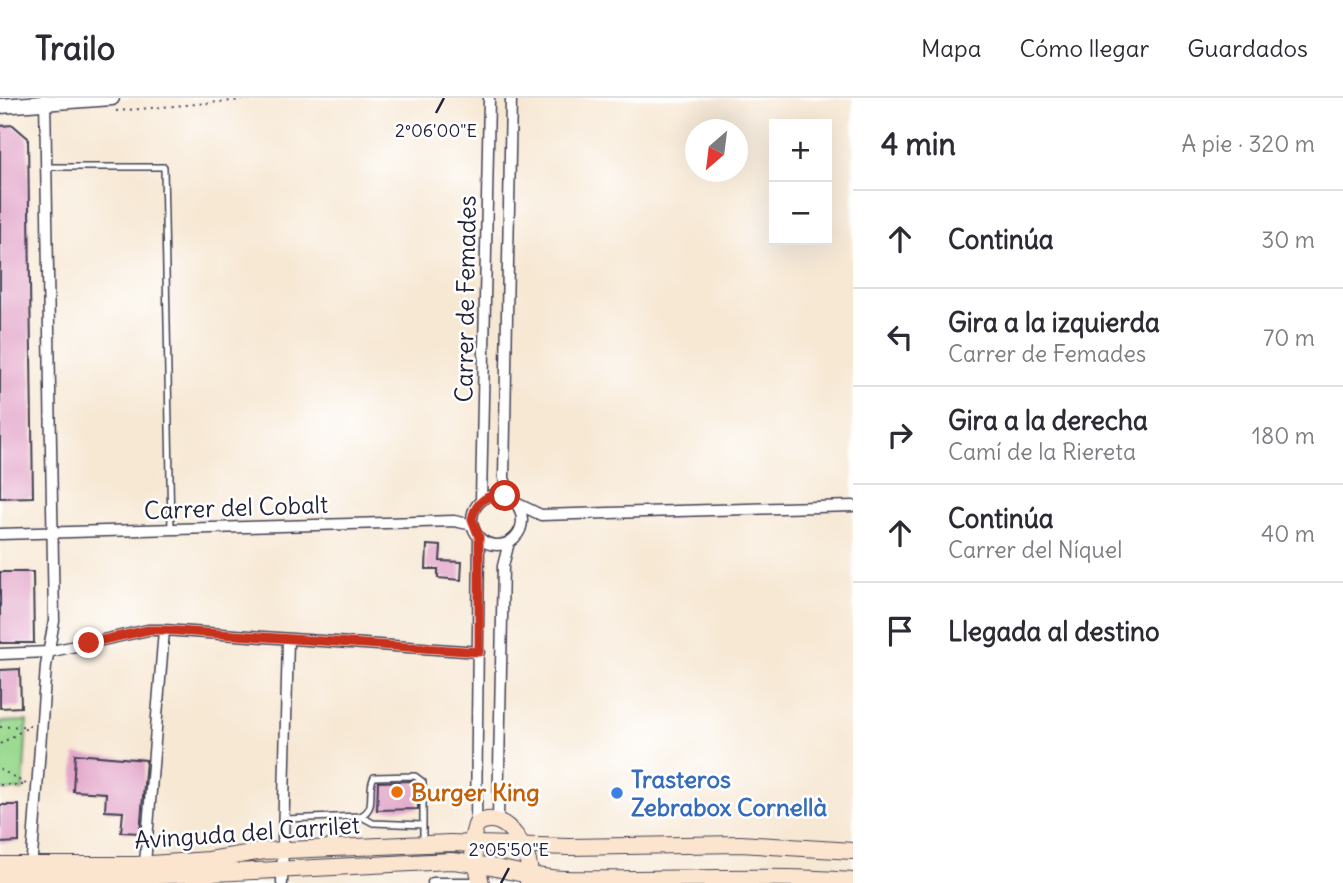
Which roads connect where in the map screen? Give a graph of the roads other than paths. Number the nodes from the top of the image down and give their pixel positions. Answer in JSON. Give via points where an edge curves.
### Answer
{"nodes":[{"id":1,"x":489,"y":98,"type":"edge"},
{"id":2,"x":511,"y":98,"type":"edge"},
{"id":3,"x":46,"y":100,"type":"edge"},
{"id":4,"x":114,"y":104,"type":"edge"},
{"id":5,"x":0,"y":106,"type":"edge"},
{"id":6,"x":46,"y":167,"type":"junction"},
{"id":7,"x":481,"y":501,"type":"junction"},
{"id":8,"x":513,"y":501,"type":"junction"},
{"id":9,"x":853,"y":506,"type":"edge"},
{"id":10,"x":541,"y":515,"type":"junction"},
{"id":11,"x":473,"y":525,"type":"junction"},
{"id":12,"x":521,"y":527,"type":"junction"},
{"id":13,"x":171,"y":530,"type":"junction"},
{"id":14,"x":51,"y":533,"type":"junction"},
{"id":15,"x":0,"y":534,"type":"edge"},
{"id":16,"x":479,"y":537,"type":"junction"},
{"id":17,"x":509,"y":542,"type":"junction"},
{"id":18,"x":164,"y":630,"type":"junction"},
{"id":19,"x":288,"y":639,"type":"junction"},
{"id":20,"x":48,"y":652,"type":"junction"},
{"id":21,"x":479,"y":652,"type":"junction"},
{"id":22,"x":0,"y":654,"type":"edge"},
{"id":23,"x":360,"y":816,"type":"junction"},
{"id":24,"x":285,"y":819,"type":"junction"},
{"id":25,"x":498,"y":819,"type":"junction"},
{"id":26,"x":424,"y":825,"type":"junction"},
{"id":27,"x":476,"y":825,"type":"junction"},
{"id":28,"x":471,"y":843,"type":"junction"},
{"id":29,"x":424,"y":844,"type":"junction"},
{"id":30,"x":520,"y":846,"type":"junction"},
{"id":31,"x":284,"y":849,"type":"junction"},
{"id":32,"x":853,"y":851,"type":"edge"},
{"id":33,"x":475,"y":862,"type":"junction"},
{"id":34,"x":145,"y":864,"type":"junction"},
{"id":35,"x":0,"y":865,"type":"edge"},
{"id":36,"x":30,"y":875,"type":"edge"},
{"id":37,"x":282,"y":876,"type":"edge"},
{"id":38,"x":0,"y":878,"type":"edge"},
{"id":39,"x":77,"y":879,"type":"edge"},
{"id":40,"x":529,"y":880,"type":"edge"},
{"id":41,"x":853,"y":881,"type":"edge"},
{"id":42,"x":433,"y":883,"type":"edge"},
{"id":43,"x":472,"y":883,"type":"edge"},
{"id":44,"x":481,"y":883,"type":"edge"}],
"edges":[{"from":1,"to":7,"type":"street","name":"Carrer de Femades"},
{"from":2,"to":8,"type":"street","via":[[504,478]]},
{"from":3,"to":4,"type":"street"},
{"from":3,"to":5,"type":"street"},
{"from":3,"to":6,"type":"street"},
{"from":6,"to":13,"type":"lane","via":[[164,167]]},
{"from":6,"to":14,"type":"street"},
{"from":7,"to":8,"type":"street","via":[[492,496]]},
{"from":7,"to":11,"type":"street"},
{"from":8,"to":10,"type":"street"},
{"from":8,"to":12,"type":"street","via":[[522,515]]},
{"from":9,"to":10,"type":"street"},
{"from":10,"to":12,"type":"street"},
{"from":11,"to":13,"type":"street","name":"Carrer del Cobalt","via":[[454,521]]},
{"from":11,"to":16,"type":"street"},
{"from":12,"to":17,"type":"street"},
{"from":13,"to":14,"type":"street","name":"Carrer del Cobalt"},
{"from":14,"to":15,"type":"street","name":"Carrer del Cobalt"},
{"from":14,"to":20,"type":"street","via":[[54,621]]},
{"from":16,"to":17,"type":"street","via":[[490,544]]},
{"from":16,"to":21,"type":"street"},
{"from":17,"to":25,"type":"street","via":[[503,566]]},
{"from":18,"to":19,"type":"street"},
{"from":18,"to":20,"type":"street"},
{"from":18,"to":34,"type":"street"},
{"from":19,"to":21,"type":"street"},
{"from":19,"to":24,"type":"street"},
{"from":20,"to":22,"type":"street"},
{"from":20,"to":36,"type":"street"},
{"from":21,"to":27,"type":"street"},
{"from":23,"to":24,"type":"lane"},
{"from":23,"to":26,"type":"lane","via":[[373,823]]},
{"from":23,"to":26,"type":"lane","via":[[371,805],[374,777],[415,776],[424,782]]},
{"from":24,"to":31,"type":"street"},
{"from":25,"to":27,"type":"main road"},
{"from":25,"to":30,"type":"main road"},
{"from":26,"to":29,"type":"lane"},
{"from":27,"to":28,"type":"main road"},
{"from":28,"to":29,"type":"main road","name":"Avinguda del Carrilet"},
{"from":28,"to":30,"type":"main road","name":"Avinguda del Carrilet"},
{"from":28,"to":33,"type":"main road"},
{"from":29,"to":31,"type":"main road","name":"Avinguda del Carrilet"},
{"from":30,"to":32,"type":"main road","name":"Avinguda del Carrilet","via":[[740,844]]},
{"from":30,"to":40,"type":"main road"},
{"from":31,"to":34,"type":"main road","name":"Avinguda del Carrilet"},
{"from":31,"to":37,"type":"street"},
{"from":33,"to":37,"type":"main road","name":"Avinguda del Carrilet"},
{"from":33,"to":40,"type":"main road","name":"Avinguda del Carrilet"},
{"from":33,"to":44,"type":"main road"},
{"from":34,"to":36,"type":"main road","name":"Avinguda del Carrilet"},
{"from":35,"to":36,"type":"main road","name":"Avinguda del Carrilet"},
{"from":36,"to":38,"type":"main road","name":"Avinguda del Carrilet"},
{"from":36,"to":39,"type":"main road","name":"Avinguda del Carrilet"},
{"from":37,"to":39,"type":"main road","name":"Avinguda del Carrilet"},
{"from":40,"to":41,"type":"main road","name":"Avinguda del Carrilet","via":[[741,877]]},
{"from":42,"to":43,"type":"street"}]}
